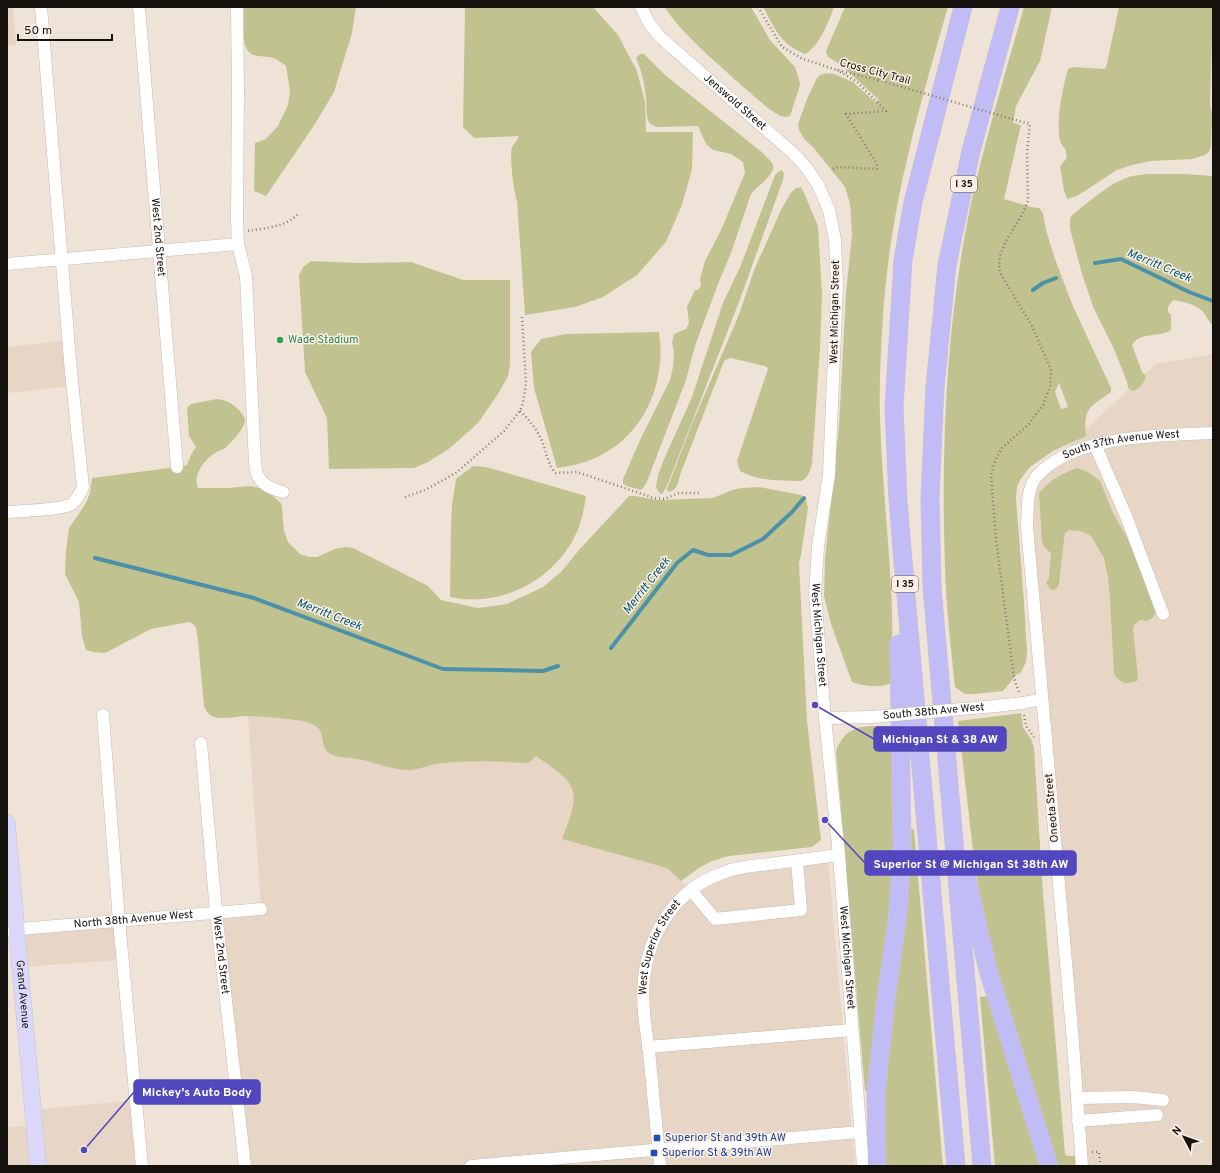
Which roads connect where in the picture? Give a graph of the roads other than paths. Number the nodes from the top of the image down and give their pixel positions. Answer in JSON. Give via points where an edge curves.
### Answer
{"nodes":[{"id":1,"x":41,"y":7,"type":"edge"},
{"id":2,"x":139,"y":7,"type":"edge"},
{"id":3,"x":237,"y":7,"type":"edge"},
{"id":4,"x":641,"y":7,"type":"edge"},
{"id":5,"x":963,"y":7,"type":"edge"},
{"id":6,"x":1010,"y":7,"type":"edge"},
{"id":7,"x":832,"y":224,"type":"joint"},
{"id":8,"x":238,"y":239,"type":"junction"},
{"id":9,"x":159,"y":251,"type":"junction"},
{"id":10,"x":62,"y":259,"type":"junction"},
{"id":11,"x":7,"y":264,"type":"edge"},
{"id":12,"x":1213,"y":433,"type":"edge"},
{"id":13,"x":1095,"y":445,"type":"junction"},
{"id":14,"x":177,"y":467,"type":"dead end"},
{"id":15,"x":1036,"y":476,"type":"joint"},
{"id":16,"x":283,"y":492,"type":"dead end"},
{"id":17,"x":7,"y":512,"type":"edge"},
{"id":18,"x":905,"y":585,"type":"junction"},
{"id":19,"x":1163,"y":614,"type":"dead end"},
{"id":20,"x":1042,"y":699,"type":"junction"},
{"id":21,"x":103,"y":715,"type":"dead end"},
{"id":22,"x":825,"y":718,"type":"junction"},
{"id":23,"x":201,"y":743,"type":"dead end"},
{"id":24,"x":951,"y":812,"type":"junction"},
{"id":25,"x":7,"y":823,"type":"edge"},
{"id":26,"x":840,"y":855,"type":"junction"},
{"id":27,"x":797,"y":860,"type":"junction"},
{"id":28,"x":691,"y":890,"type":"junction"},
{"id":29,"x":261,"y":909,"type":"dead end"},
{"id":30,"x":216,"y":912,"type":"junction"},
{"id":31,"x":119,"y":920,"type":"junction"},
{"id":32,"x":11,"y":929,"type":"edge"},
{"id":33,"x":852,"y":1030,"type":"junction"},
{"id":34,"x":648,"y":1047,"type":"junction"},
{"id":35,"x":1077,"y":1098,"type":"junction"},
{"id":36,"x":1163,"y":1100,"type":"dead end"},
{"id":37,"x":1157,"y":1115,"type":"dead end"},
{"id":38,"x":1078,"y":1121,"type":"junction"},
{"id":39,"x":859,"y":1132,"type":"junction"},
{"id":40,"x":659,"y":1149,"type":"junction"},
{"id":41,"x":38,"y":1166,"type":"edge"},
{"id":42,"x":142,"y":1166,"type":"edge"},
{"id":43,"x":245,"y":1166,"type":"edge"},
{"id":44,"x":471,"y":1166,"type":"edge"},
{"id":45,"x":660,"y":1166,"type":"edge"},
{"id":46,"x":863,"y":1166,"type":"edge"},
{"id":47,"x":877,"y":1166,"type":"edge"},
{"id":48,"x":956,"y":1166,"type":"edge"},
{"id":49,"x":982,"y":1166,"type":"edge"},
{"id":50,"x":1049,"y":1166,"type":"edge"},
{"id":51,"x":1082,"y":1166,"type":"edge"}],
"edges":[{"from":1,"to":10,"type":"street"},
{"from":2,"to":9,"type":"street","name":"West 2nd Street"},
{"from":3,"to":8,"type":"street"},
{"from":4,"to":7,"type":"street","name":"Jenswold Street","via":[[660,37],[806,167],[825,200]]},
{"from":5,"to":18,"type":"highway","number":"I 35","via":[[913,202],[903,260],[894,407]]},
{"from":6,"to":24,"type":"highway","number":"I 35","via":[[971,151],[947,265],[935,387],[930,497],[932,587]]},
{"from":7,"to":22,"type":"street","name":"West Michigan Street","via":[[838,285],[829,475],[818,546],[816,594]]},
{"from":8,"to":9,"type":"street"},
{"from":8,"to":16,"type":"street","via":[[246,276],[255,463],[258,476],[264,484]]},
{"from":9,"to":10,"type":"street"},
{"from":9,"to":14,"type":"street","name":"West 2nd Street"},
{"from":10,"to":11,"type":"street"},
{"from":10,"to":17,"type":"street","via":[[83,487],[70,504],[61,507]]},
{"from":12,"to":13,"type":"street","name":"South 37th Avenue West","via":[[1142,437]]},
{"from":13,"to":15,"type":"street","name":"South 37th Avenue West","via":[[1072,452],[1050,464]]},
{"from":13,"to":19,"type":"street","via":[[1126,516]]},
{"from":15,"to":20,"type":"street","name":"Oneota Street","via":[[1028,496],[1027,527]]},
{"from":18,"to":47,"type":"highway","via":[[899,642],[902,847],[898,913],[876,1092]]},
{"from":18,"to":48,"type":"highway","number":"I 35"},
{"from":20,"to":22,"type":"street","name":"South 38th Ave West","bridge":true,"via":[[996,706],[872,717]]},
{"from":20,"to":35,"type":"street","name":"Oneota Street"},
{"from":21,"to":31,"type":"street"},
{"from":22,"to":26,"type":"street","name":"West Michigan Street"},
{"from":23,"to":30,"type":"street","name":"West 2nd Street"},
{"from":24,"to":49,"type":"highway","number":"I 35"},
{"from":24,"to":50,"type":"highway","via":[[988,970]]},
{"from":25,"to":32,"type":"main road","name":"Grand Avenue"},
{"from":26,"to":27,"type":"street","name":"West Superior Street"},
{"from":26,"to":33,"type":"street","name":"West Michigan Street"},
{"from":27,"to":28,"type":"street","name":"West Superior Street","via":[[733,870],[719,874]]},
{"from":27,"to":28,"type":"street","via":[[801,910],[714,918]]},
{"from":28,"to":34,"type":"street","name":"West Superior Street","via":[[668,914],[648,955],[644,980]]},
{"from":29,"to":30,"type":"street","name":"North 38th Avenue West"},
{"from":30,"to":31,"type":"street","name":"North 38th Avenue West"},
{"from":30,"to":43,"type":"street","name":"West 2nd Street"},
{"from":31,"to":32,"type":"street","name":"North 38th Avenue West"},
{"from":31,"to":42,"type":"street"},
{"from":32,"to":41,"type":"main road","name":"Grand Avenue"},
{"from":33,"to":34,"type":"street"},
{"from":33,"to":39,"type":"street","name":"West Michigan Street"},
{"from":34,"to":40,"type":"street","name":"West Superior Street"},
{"from":35,"to":36,"type":"street","via":[[1133,1097]]},
{"from":35,"to":38,"type":"street","name":"Oneota Street"},
{"from":37,"to":38,"type":"street"},
{"from":38,"to":51,"type":"street","name":"Oneota Street"},
{"from":39,"to":40,"type":"street"},
{"from":39,"to":46,"type":"street","name":"West Michigan Street"},
{"from":40,"to":44,"type":"street"},
{"from":40,"to":45,"type":"street","name":"West Superior Street"}]}
